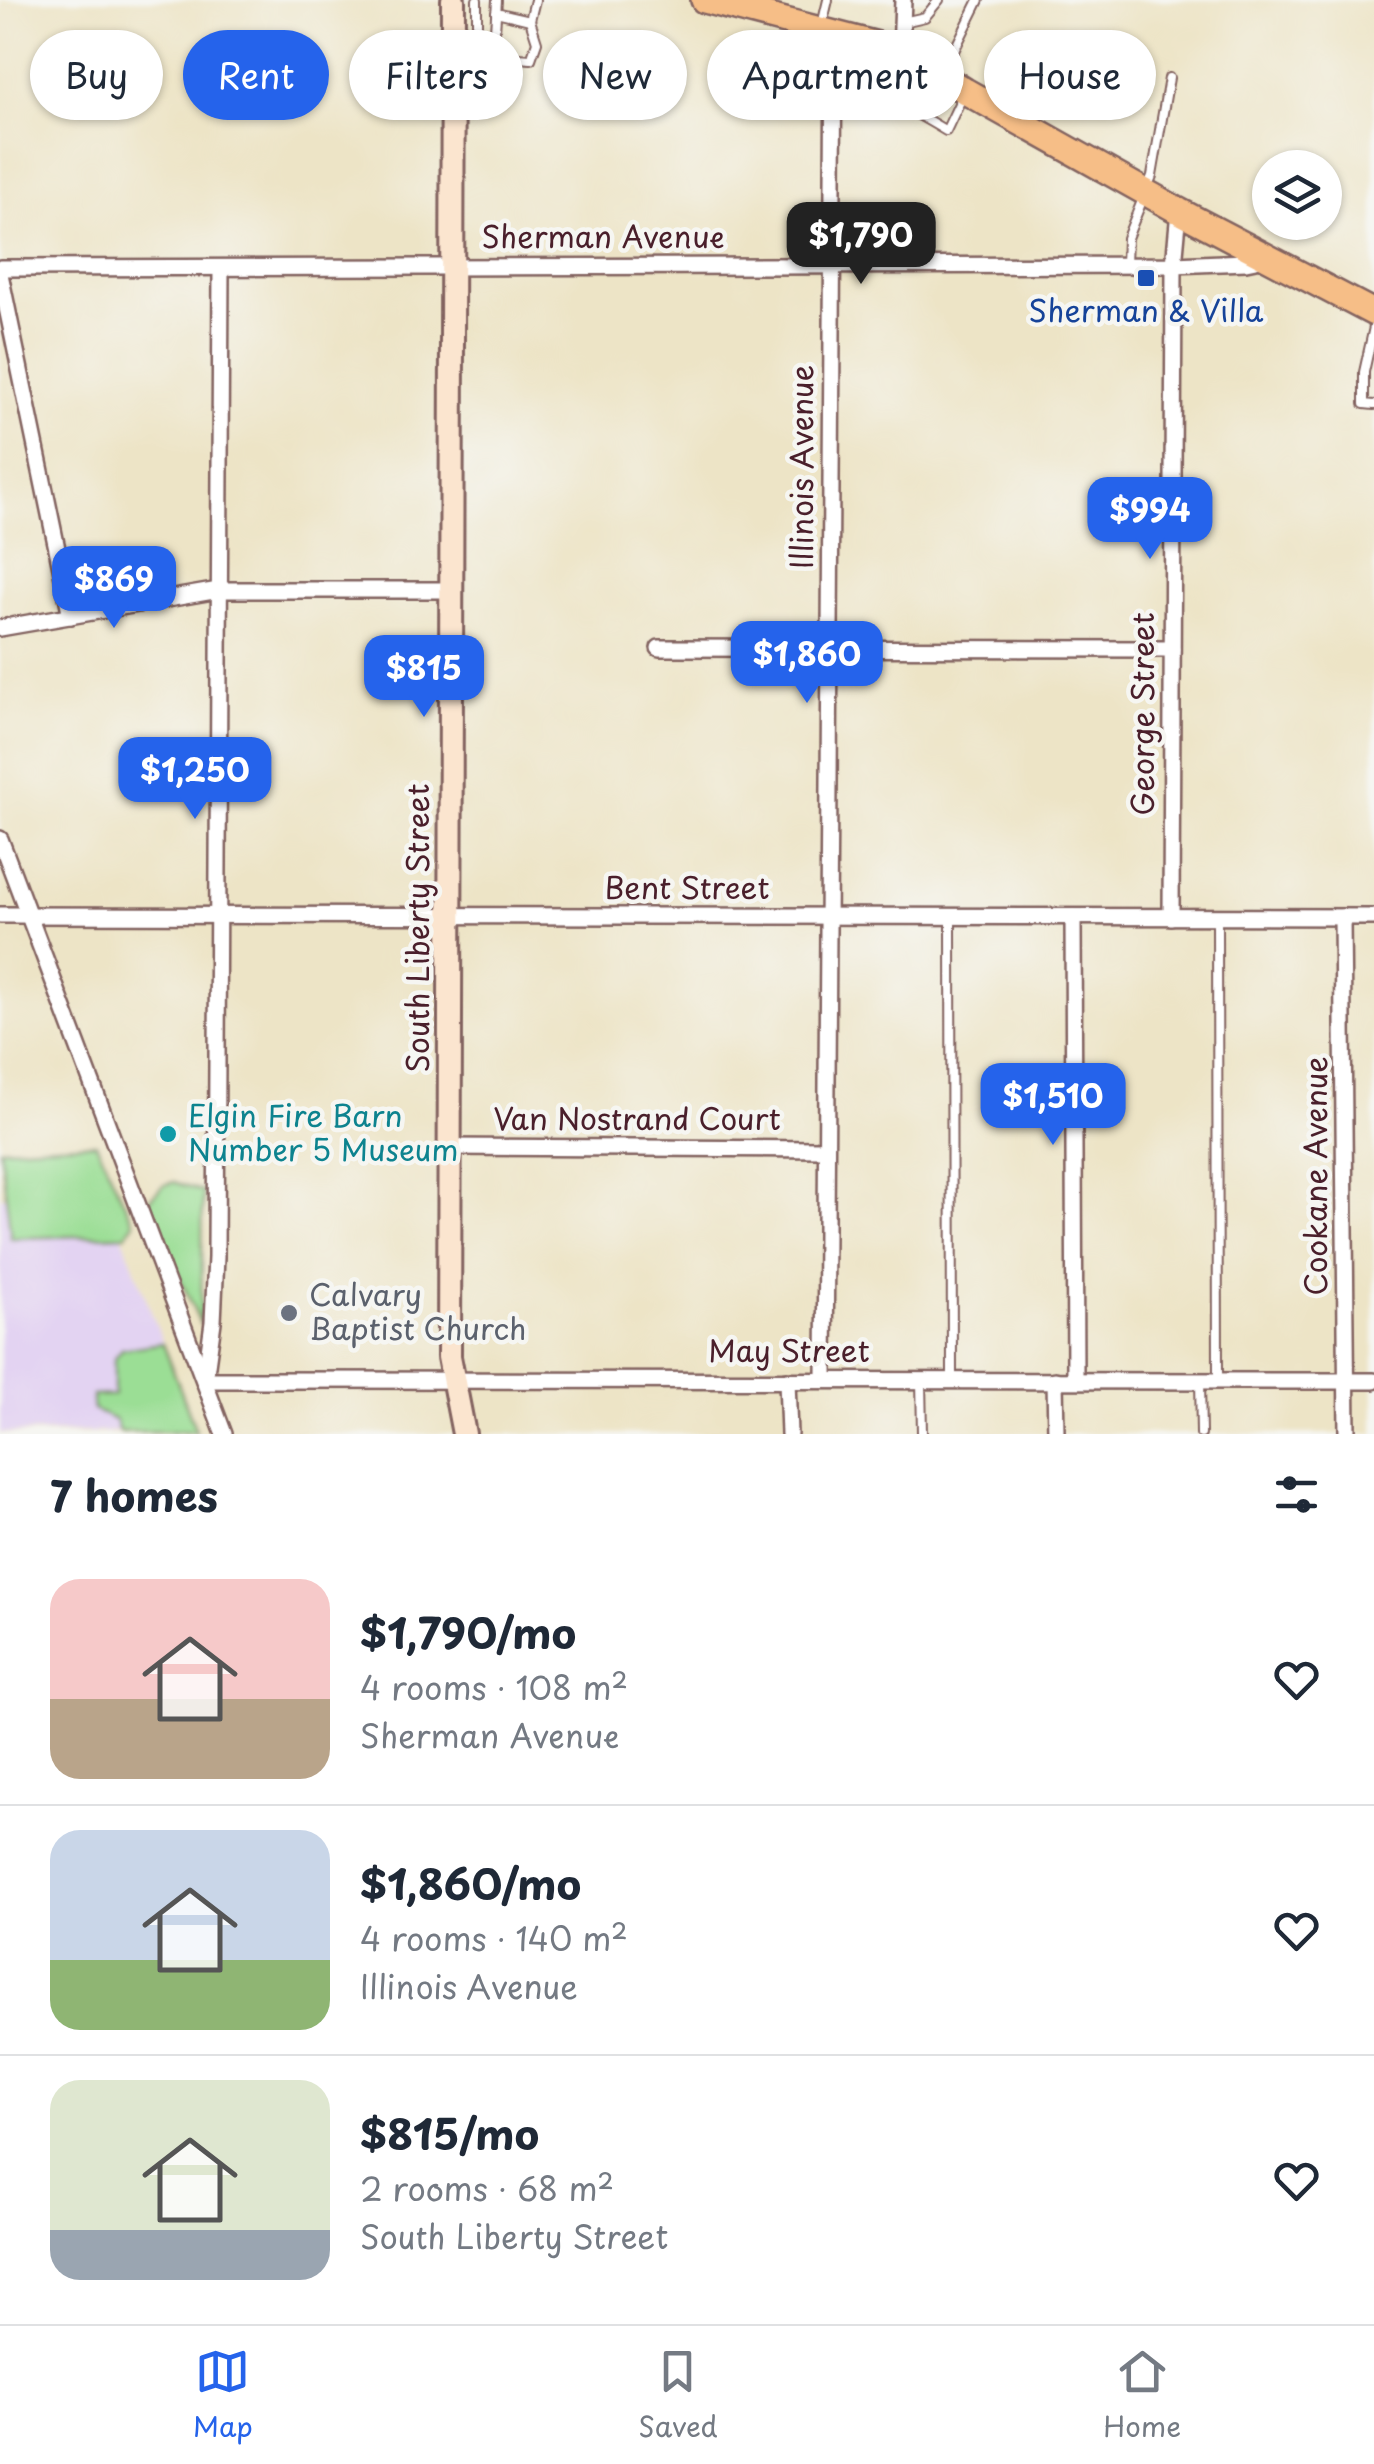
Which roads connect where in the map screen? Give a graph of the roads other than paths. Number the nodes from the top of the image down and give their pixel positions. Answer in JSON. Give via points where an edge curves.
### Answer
{"nodes":[{"id":1,"x":453,"y":0,"type":"edge"},
{"id":2,"x":477,"y":0,"type":"edge"},
{"id":3,"x":496,"y":0,"type":"edge"},
{"id":4,"x":534,"y":0,"type":"edge"},
{"id":5,"x":704,"y":0,"type":"edge"},
{"id":6,"x":828,"y":0,"type":"edge"},
{"id":7,"x":939,"y":0,"type":"edge"},
{"id":8,"x":979,"y":0,"type":"edge"},
{"id":9,"x":898,"y":1,"type":"edge"},
{"id":10,"x":496,"y":12,"type":"junction"},
{"id":11,"x":530,"y":20,"type":"junction"},
{"id":12,"x":902,"y":22,"type":"junction"},
{"id":13,"x":452,"y":30,"type":"edge"},
{"id":14,"x":479,"y":30,"type":"edge"},
{"id":15,"x":496,"y":30,"type":"edge"},
{"id":16,"x":816,"y":30,"type":"edge"},
{"id":17,"x":827,"y":30,"type":"edge"},
{"id":18,"x":902,"y":30,"type":"edge"},
{"id":19,"x":964,"y":30,"type":"edge"},
{"id":20,"x":523,"y":58,"type":"edge"},
{"id":21,"x":1168,"y":78,"type":"dead end"},
{"id":22,"x":964,"y":91,"type":"edge"},
{"id":23,"x":452,"y":120,"type":"edge"},
{"id":24,"x":832,"y":120,"type":"edge"},
{"id":25,"x":929,"y":120,"type":"edge"},
{"id":26,"x":951,"y":120,"type":"edge"},
{"id":27,"x":1146,"y":191,"type":"junction"},
{"id":28,"x":1179,"y":211,"type":"junction"},
{"id":29,"x":1265,"y":258,"type":"junction"},
{"id":30,"x":832,"y":264,"type":"junction"},
{"id":31,"x":1126,"y":264,"type":"junction"},
{"id":32,"x":1174,"y":265,"type":"junction"},
{"id":33,"x":452,"y":266,"type":"junction"},
{"id":34,"x":221,"y":268,"type":"junction"},
{"id":35,"x":0,"y":271,"type":"edge"},
{"id":36,"x":1374,"y":313,"type":"edge"},
{"id":37,"x":1374,"y":327,"type":"edge"},
{"id":38,"x":1374,"y":404,"type":"edge"},
{"id":39,"x":219,"y":590,"type":"junction"},
{"id":40,"x":451,"y":590,"type":"junction"},
{"id":41,"x":71,"y":616,"type":"junction"},
{"id":42,"x":0,"y":628,"type":"edge"},
{"id":43,"x":660,"y":648,"type":"dead end"},
{"id":44,"x":1172,"y":649,"type":"junction"},
{"id":45,"x":830,"y":650,"type":"junction"},
{"id":46,"x":0,"y":839,"type":"edge"},
{"id":47,"x":0,"y":915,"type":"edge"},
{"id":48,"x":29,"y":915,"type":"junction"},
{"id":49,"x":217,"y":916,"type":"junction"},
{"id":50,"x":828,"y":916,"type":"junction"},
{"id":51,"x":951,"y":916,"type":"junction"},
{"id":52,"x":448,"y":917,"type":"junction"},
{"id":53,"x":1074,"y":917,"type":"junction"},
{"id":54,"x":1171,"y":917,"type":"junction"},
{"id":55,"x":1217,"y":917,"type":"junction"},
{"id":56,"x":1342,"y":917,"type":"junction"},
{"id":57,"x":1374,"y":918,"type":"edge"},
{"id":58,"x":449,"y":1147,"type":"junction"},
{"id":59,"x":825,"y":1149,"type":"junction"},
{"id":60,"x":452,"y":1378,"type":"junction"},
{"id":61,"x":825,"y":1379,"type":"junction"},
{"id":62,"x":922,"y":1379,"type":"junction"},
{"id":63,"x":952,"y":1379,"type":"junction"},
{"id":64,"x":1075,"y":1379,"type":"junction"},
{"id":65,"x":204,"y":1380,"type":"junction"},
{"id":66,"x":788,"y":1380,"type":"junction"},
{"id":67,"x":1055,"y":1380,"type":"junction"},
{"id":68,"x":1200,"y":1380,"type":"junction"},
{"id":69,"x":1218,"y":1380,"type":"junction"},
{"id":70,"x":1346,"y":1381,"type":"junction"},
{"id":71,"x":1374,"y":1381,"type":"edge"},
{"id":72,"x":224,"y":1434,"type":"edge"},
{"id":73,"x":464,"y":1434,"type":"edge"},
{"id":74,"x":788,"y":1434,"type":"edge"},
{"id":75,"x":922,"y":1434,"type":"edge"},
{"id":76,"x":1056,"y":1434,"type":"edge"},
{"id":77,"x":1200,"y":1434,"type":"edge"},
{"id":78,"x":1346,"y":1434,"type":"edge"}],
"edges":[{"from":1,"to":13,"type":"main road","name":"South Liberty Street"},
{"from":2,"to":14,"type":"lane"},
{"from":3,"to":10,"type":"lane"},
{"from":4,"to":11,"type":"lane"},
{"from":5,"to":16,"type":"main road"},
{"from":6,"to":17,"type":"lane"},
{"from":7,"to":12,"type":"lane","via":[[926,17]]},
{"from":8,"to":19,"type":"lane"},
{"from":9,"to":12,"type":"street"},
{"from":10,"to":11,"type":"lane"},
{"from":10,"to":15,"type":"lane"},
{"from":11,"to":20,"type":"lane","via":[[536,42],[531,59]]},
{"from":12,"to":18,"type":"street"},
{"from":21,"to":27,"type":"lane"},
{"from":22,"to":27,"type":"main road"},
{"from":23,"to":33,"type":"main road","name":"South Liberty Street"},
{"from":24,"to":30,"type":"street","name":"Illinois Avenue"},
{"from":25,"to":26,"type":"lane","via":[[946,131]]},
{"from":27,"to":28,"type":"main road"},
{"from":27,"to":31,"type":"lane","via":[[1127,238]]},
{"from":28,"to":29,"type":"main road"},
{"from":28,"to":32,"type":"street","name":"George Street"},
{"from":29,"to":32,"type":"street","name":"Sherman Avenue"},
{"from":29,"to":36,"type":"main road"},
{"from":30,"to":31,"type":"street","name":"Sherman Avenue"},
{"from":30,"to":33,"type":"street","name":"Sherman Avenue"},
{"from":30,"to":45,"type":"street","name":"Illinois Avenue"},
{"from":31,"to":32,"type":"street","name":"Sherman Avenue"},
{"from":32,"to":44,"type":"street","name":"George Street"},
{"from":33,"to":34,"type":"street","name":"Sherman Avenue"},
{"from":33,"to":40,"type":"main road","name":"South Liberty Street"},
{"from":34,"to":35,"type":"street","name":"Sherman Avenue"},
{"from":34,"to":39,"type":"street"},
{"from":35,"to":41,"type":"street"},
{"from":37,"to":38,"type":"lane","via":[[1364,404]]},
{"from":39,"to":40,"type":"street"},
{"from":39,"to":41,"type":"street"},
{"from":39,"to":49,"type":"street"},
{"from":40,"to":52,"type":"main road","name":"South Liberty Street"},
{"from":41,"to":42,"type":"street"},
{"from":43,"to":45,"type":"street"},
{"from":44,"to":45,"type":"street"},
{"from":44,"to":54,"type":"street","name":"George Street"},
{"from":45,"to":50,"type":"street","name":"Illinois Avenue"},
{"from":46,"to":48,"type":"street"},
{"from":47,"to":48,"type":"street","name":"Bent Street"},
{"from":48,"to":49,"type":"street","name":"Bent Street"},
{"from":48,"to":65,"type":"street"},
{"from":49,"to":52,"type":"street","name":"Bent Street"},
{"from":49,"to":65,"type":"street","via":[[216,1257]]},
{"from":50,"to":51,"type":"street","name":"Bent Street"},
{"from":50,"to":52,"type":"street","name":"Bent Street"},
{"from":50,"to":59,"type":"street","name":"Illinois Avenue"},
{"from":51,"to":53,"type":"street","name":"Bent Street"},
{"from":51,"to":63,"type":"lane"},
{"from":52,"to":58,"type":"main road","name":"South Liberty Street"},
{"from":53,"to":54,"type":"street","name":"Bent Street"},
{"from":53,"to":64,"type":"street"},
{"from":54,"to":55,"type":"street","name":"Bent Street"},
{"from":55,"to":56,"type":"street","name":"Bent Street"},
{"from":55,"to":69,"type":"lane"},
{"from":56,"to":57,"type":"street","name":"Bent Street"},
{"from":56,"to":70,"type":"street","name":"Cookane Avenue"},
{"from":58,"to":59,"type":"street","name":"Van Nostrand Court"},
{"from":58,"to":60,"type":"main road","name":"South Liberty Street"},
{"from":59,"to":61,"type":"street","name":"Illinois Avenue"},
{"from":60,"to":65,"type":"street","name":"May Street"},
{"from":60,"to":66,"type":"street","name":"May Street"},
{"from":60,"to":73,"type":"main road","name":"South Liberty Street"},
{"from":61,"to":62,"type":"street","name":"May Street"},
{"from":61,"to":66,"type":"street","name":"May Street"},
{"from":62,"to":63,"type":"street","name":"May Street"},
{"from":62,"to":75,"type":"lane"},
{"from":63,"to":67,"type":"street","name":"May Street"},
{"from":64,"to":67,"type":"street","name":"May Street"},
{"from":64,"to":68,"type":"street","name":"May Street"},
{"from":65,"to":72,"type":"street"},
{"from":66,"to":74,"type":"street"},
{"from":67,"to":76,"type":"street"},
{"from":68,"to":69,"type":"street","name":"May Street"},
{"from":68,"to":77,"type":"lane"},
{"from":69,"to":70,"type":"street","name":"May Street"},
{"from":70,"to":71,"type":"street","name":"May Street"},
{"from":70,"to":78,"type":"street","name":"Cookane Avenue"}]}
